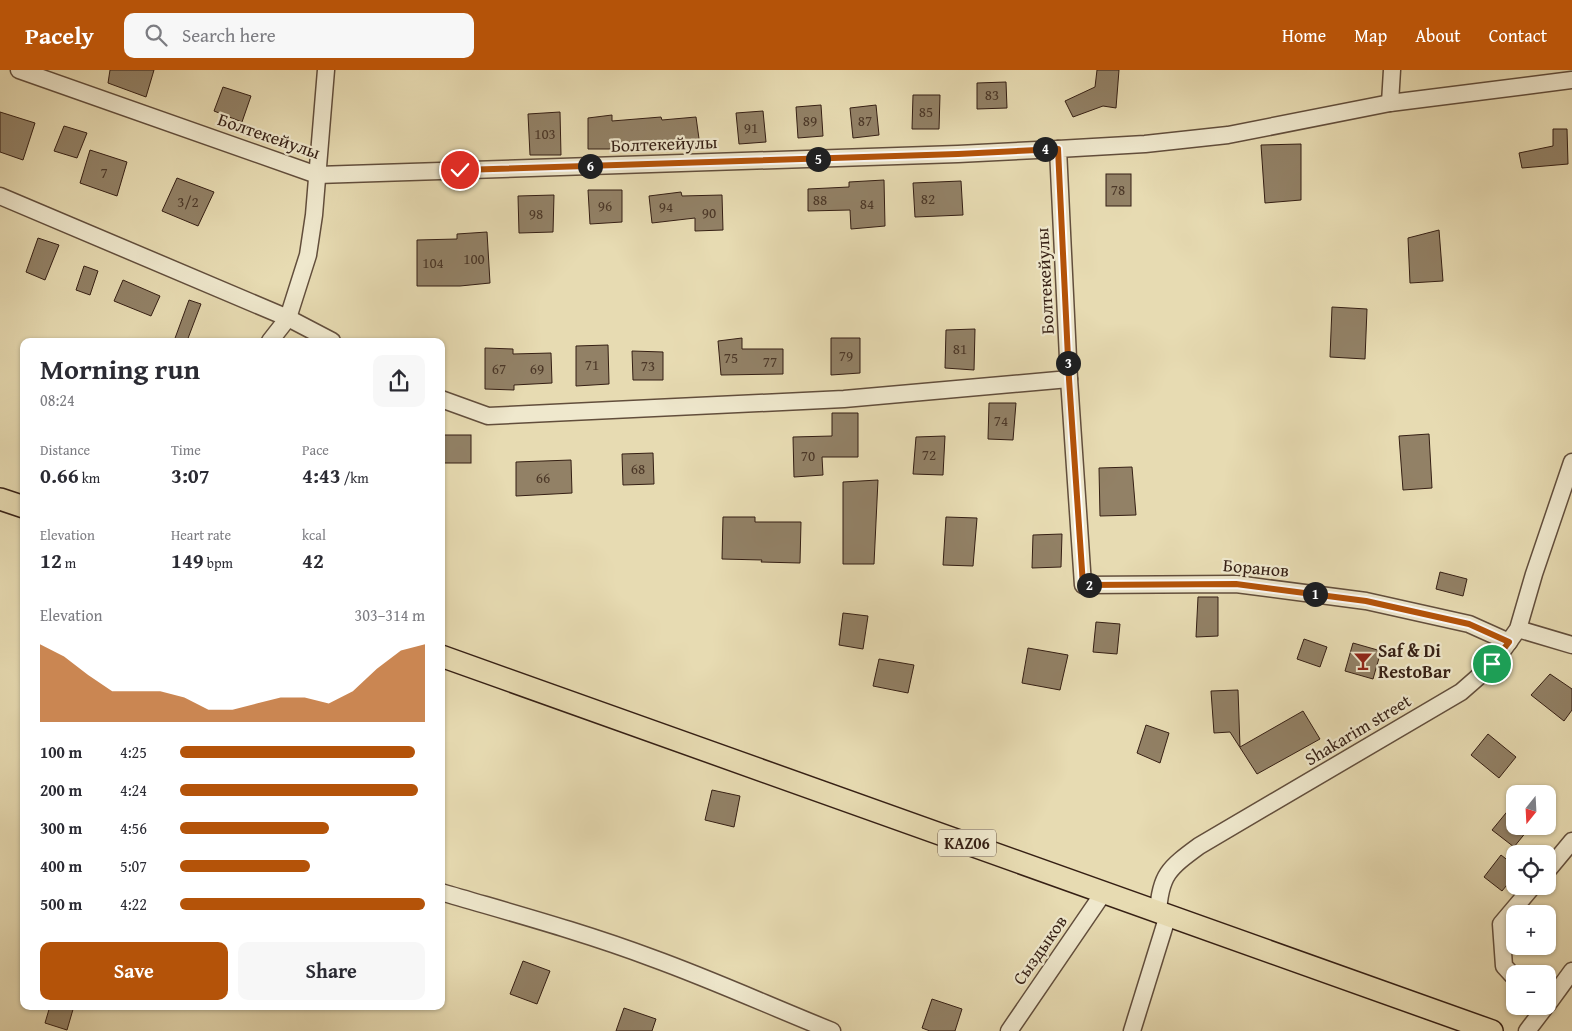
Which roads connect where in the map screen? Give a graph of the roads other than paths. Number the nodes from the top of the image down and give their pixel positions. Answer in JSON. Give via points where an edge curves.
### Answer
{"nodes":[{"id":1,"x":19,"y":70,"type":"edge"},
{"id":2,"x":326,"y":70,"type":"edge"},
{"id":3,"x":1392,"y":70,"type":"edge"},
{"id":4,"x":1572,"y":80,"type":"edge"},
{"id":5,"x":1390,"y":103,"type":"junction"},
{"id":6,"x":1058,"y":149,"type":"junction"},
{"id":7,"x":318,"y":175,"type":"junction"},
{"id":8,"x":0,"y":196,"type":"edge"},
{"id":9,"x":288,"y":318,"type":"junction"},
{"id":10,"x":272,"y":338,"type":"edge"},
{"id":11,"x":326,"y":338,"type":"edge"},
{"id":12,"x":1069,"y":379,"type":"junction"},
{"id":13,"x":445,"y":400,"type":"edge"},
{"id":14,"x":1572,"y":462,"type":"edge"},
{"id":15,"x":0,"y":499,"type":"edge"},
{"id":16,"x":20,"y":506,"type":"edge"},
{"id":17,"x":1083,"y":585,"type":"joint"},
{"id":18,"x":1513,"y":635,"type":"junction"},
{"id":19,"x":1572,"y":645,"type":"edge"},
{"id":20,"x":445,"y":657,"type":"edge"},
{"id":21,"x":1572,"y":841,"type":"edge"},
{"id":22,"x":1556,"y":860,"type":"edge"},
{"id":23,"x":1104,"y":892,"type":"junction"},
{"id":24,"x":445,"y":893,"type":"edge"},
{"id":25,"x":1526,"y":895,"type":"edge"},
{"id":26,"x":1163,"y":914,"type":"junction"},
{"id":27,"x":1506,"y":968,"type":"edge"},
{"id":28,"x":1572,"y":971,"type":"edge"},
{"id":29,"x":1556,"y":992,"type":"edge"},
{"id":30,"x":1539,"y":1015,"type":"edge"},
{"id":31,"x":832,"y":1031,"type":"edge"},
{"id":32,"x":1009,"y":1031,"type":"edge"},
{"id":33,"x":1132,"y":1031,"type":"edge"},
{"id":34,"x":1492,"y":1031,"type":"edge"},
{"id":35,"x":1528,"y":1031,"type":"edge"}],
"edges":[{"from":1,"to":7,"type":"street","name":"Болтекейулы"},
{"from":2,"to":7,"type":"street"},
{"from":3,"to":5,"type":"street"},
{"from":4,"to":5,"type":"street","name":"Болтекейулы"},
{"from":5,"to":6,"type":"street","name":"Болтекейулы","via":[[1228,135]]},
{"from":6,"to":7,"type":"street","name":"Болтекейулы"},
{"from":6,"to":12,"type":"street","name":"Болтекейулы"},
{"from":7,"to":9,"type":"street","via":[[308,255]]},
{"from":8,"to":9,"type":"street"},
{"from":9,"to":10,"type":"street"},
{"from":9,"to":11,"type":"street"},
{"from":12,"to":13,"type":"street","via":[[844,398],[488,416]]},
{"from":12,"to":17,"type":"street","name":"Болтекейулы"},
{"from":14,"to":18,"type":"street","name":"Shakarim street"},
{"from":15,"to":16,"type":"main road"},
{"from":17,"to":18,"type":"street","name":"Боранов","via":[[1236,584],[1366,601]]},
{"from":18,"to":19,"type":"street","name":"Боранов"},
{"from":18,"to":26,"type":"street","name":"Shakarim street","via":[[1492,664],[1460,692],[1199,846],[1176,863],[1164,878],[1159,894]]},
{"from":20,"to":23,"type":"main road","number":"KАZ06"},
{"from":21,"to":22,"type":"street"},
{"from":23,"to":26,"type":"main road","number":"KАZ06"},
{"from":23,"to":32,"type":"street","name":"Сыздыков"},
{"from":24,"to":31,"type":"street","via":[[650,957]]},
{"from":25,"to":27,"type":"street","via":[[1501,924]]},
{"from":26,"to":33,"type":"street","name":"Shakarim street"},
{"from":26,"to":34,"type":"main road","number":"KАZ06"},
{"from":28,"to":29,"type":"street"},
{"from":30,"to":35,"type":"street"}]}
